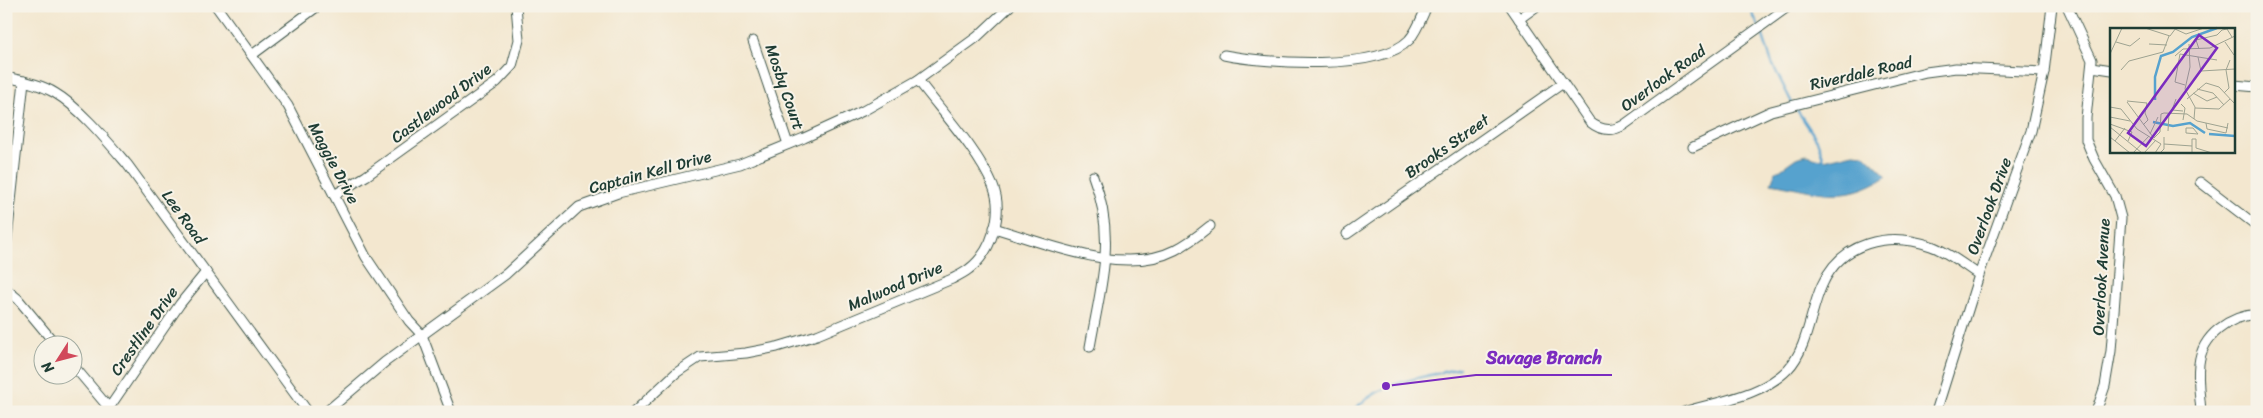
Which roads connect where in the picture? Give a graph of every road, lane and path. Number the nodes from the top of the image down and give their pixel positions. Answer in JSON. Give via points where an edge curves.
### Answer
{"nodes":[{"id":1,"x":216,"y":6,"type":"edge"},
{"id":2,"x":318,"y":6,"type":"edge"},
{"id":3,"x":516,"y":6,"type":"edge"},
{"id":4,"x":1010,"y":6,"type":"edge"},
{"id":5,"x":1427,"y":6,"type":"edge"},
{"id":6,"x":1510,"y":6,"type":"edge"},
{"id":7,"x":1536,"y":6,"type":"edge"},
{"id":8,"x":1789,"y":6,"type":"edge"},
{"id":9,"x":2052,"y":6,"type":"edge"},
{"id":10,"x":2067,"y":6,"type":"edge"},
{"id":11,"x":1519,"y":19,"type":"junction"},
{"id":12,"x":753,"y":41,"type":"dead end"},
{"id":13,"x":252,"y":55,"type":"junction"},
{"id":14,"x":1224,"y":56,"type":"dead end"},
{"id":15,"x":2092,"y":67,"type":"junction"},
{"id":16,"x":2110,"y":70,"type":"edge"},
{"id":17,"x":2044,"y":72,"type":"junction"},
{"id":18,"x":6,"y":77,"type":"edge"},
{"id":19,"x":918,"y":80,"type":"junction"},
{"id":20,"x":24,"y":81,"type":"junction"},
{"id":21,"x":1563,"y":83,"type":"junction"},
{"id":22,"x":2236,"y":84,"type":"edge"},
{"id":23,"x":2257,"y":87,"type":"edge"},
{"id":24,"x":788,"y":144,"type":"junction"},
{"id":25,"x":1693,"y":147,"type":"dead end"},
{"id":26,"x":1093,"y":176,"type":"dead end"},
{"id":27,"x":2200,"y":182,"type":"dead end"},
{"id":28,"x":334,"y":195,"type":"junction"},
{"id":29,"x":1210,"y":226,"type":"dead end"},
{"id":30,"x":2257,"y":226,"type":"edge"},
{"id":31,"x":994,"y":228,"type":"junction"},
{"id":32,"x":1348,"y":234,"type":"dead end"},
{"id":33,"x":6,"y":248,"type":"edge"},
{"id":34,"x":1106,"y":259,"type":"junction"},
{"id":35,"x":206,"y":272,"type":"junction"},
{"id":36,"x":1979,"y":275,"type":"junction"},
{"id":37,"x":6,"y":289,"type":"edge"},
{"id":38,"x":2257,"y":314,"type":"edge"},
{"id":39,"x":422,"y":335,"type":"junction"},
{"id":40,"x":49,"y":336,"type":"edge"},
{"id":41,"x":1090,"y":347,"type":"dead end"},
{"id":42,"x":82,"y":376,"type":"edge"},
{"id":43,"x":308,"y":412,"type":"edge"},
{"id":44,"x":326,"y":412,"type":"edge"},
{"id":45,"x":451,"y":412,"type":"edge"},
{"id":46,"x":634,"y":412,"type":"edge"},
{"id":47,"x":1684,"y":412,"type":"edge"},
{"id":48,"x":1936,"y":412,"type":"edge"},
{"id":49,"x":2096,"y":412,"type":"edge"},
{"id":50,"x":2201,"y":412,"type":"edge"}],
"edges":[{"from":1,"to":13,"type":"street","name":"Maggie Drive"},
{"from":2,"to":13,"type":"street"},
{"from":3,"to":28,"type":"street","name":"Castlewood Drive","via":[[518,40],[512,66],[497,82],[366,176]]},
{"from":4,"to":19,"type":"street","name":"Captain Kell Drive","via":[[977,37]]},
{"from":5,"to":14,"type":"street","via":[[1409,40],[1384,53],[1320,64]]},
{"from":6,"to":11,"type":"street"},
{"from":7,"to":11,"type":"street"},
{"from":8,"to":21,"type":"street","name":"Overlook Road","via":[[1618,129],[1598,129]]},
{"from":9,"to":17,"type":"street","name":"Overlook Drive"},
{"from":10,"to":15,"type":"street","name":"Overlook Avenue","via":[[2092,60]]},
{"from":11,"to":21,"type":"street"},
{"from":12,"to":24,"type":"street","name":"Mosby Court"},
{"from":13,"to":28,"type":"street","name":"Maggie Drive","via":[[288,106]]},
{"from":15,"to":16,"type":"street"},
{"from":15,"to":49,"type":"street","name":"Overlook Avenue","via":[[2086,140],[2115,196],[2121,218],[2111,351],[2105,386]]},
{"from":17,"to":25,"type":"street","name":"Riverdale Road","via":[[1956,68],[1926,72],[1771,111]]},
{"from":17,"to":36,"type":"street","name":"Overlook Drive","via":[[2025,148]]},
{"from":18,"to":20,"type":"street","name":"Lee Road"},
{"from":19,"to":24,"type":"street","name":"Captain Kell Drive","via":[[863,110]]},
{"from":19,"to":31,"type":"street","name":"Malwood Drive","via":[[970,148],[994,187],[997,204]]},
{"from":20,"to":33,"type":"street"},
{"from":20,"to":35,"type":"street","name":"Lee Road","via":[[55,93],[107,141]]},
{"from":21,"to":32,"type":"street","name":"Brooks Street"},
{"from":22,"to":23,"type":"street"},
{"from":24,"to":39,"type":"street","name":"Captain Kell Drive","via":[[740,164],[579,207],[506,274]]},
{"from":26,"to":34,"type":"street","via":[[1104,212]]},
{"from":27,"to":30,"type":"street"},
{"from":28,"to":39,"type":"street","name":"Maggie Drive","via":[[366,257]]},
{"from":29,"to":34,"type":"street","via":[[1174,251],[1130,261]]},
{"from":31,"to":34,"type":"street"},
{"from":31,"to":46,"type":"street","name":"Malwood Drive","via":[[980,256],[970,268],[952,279],[817,336],[746,353],[700,357],[676,373]]},
{"from":34,"to":41,"type":"street"},
{"from":35,"to":42,"type":"street","name":"Crestline Drive","via":[[108,408]]},
{"from":35,"to":43,"type":"street","name":"Lee Road"},
{"from":36,"to":47,"type":"street","via":[[1931,246],[1911,241],[1889,240],[1859,246],[1842,256],[1830,270],[1794,360],[1777,379],[1757,390]]},
{"from":36,"to":48,"type":"street","name":"Overlook Drive"},
{"from":37,"to":40,"type":"street"},
{"from":38,"to":50,"type":"street","via":[[2231,320],[2203,348],[2198,366]]},
{"from":39,"to":44,"type":"street","name":"Captain Kell Drive"},
{"from":39,"to":45,"type":"street"}]}
